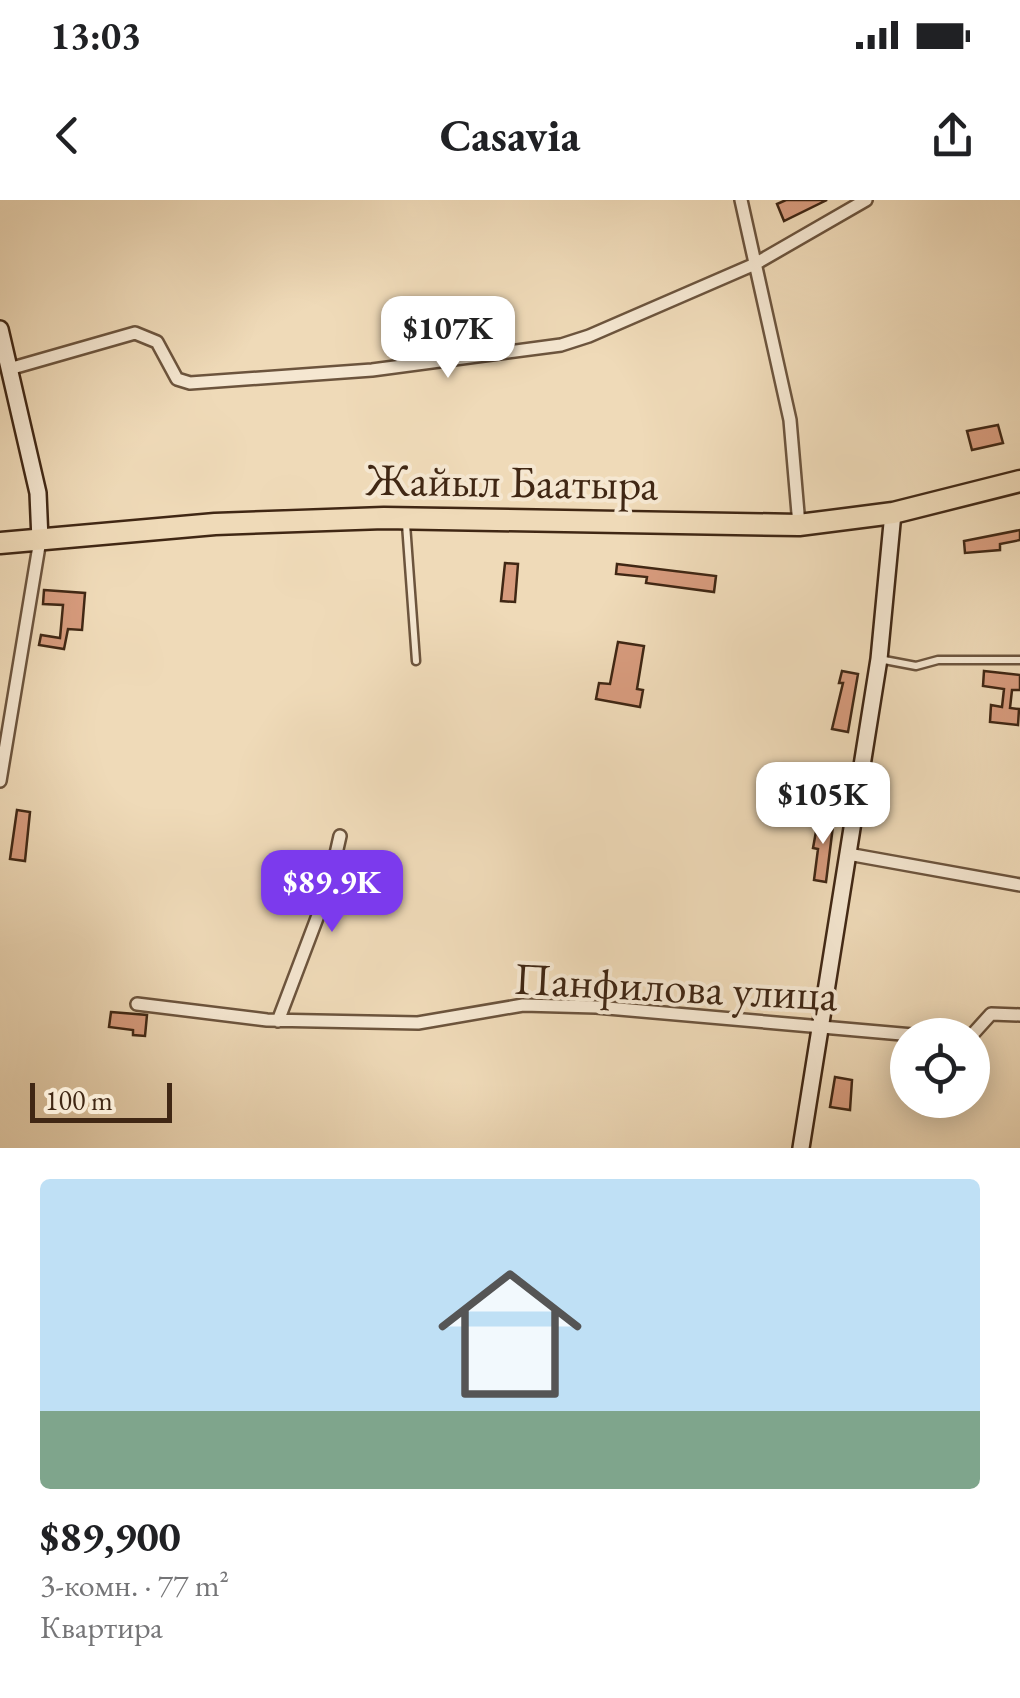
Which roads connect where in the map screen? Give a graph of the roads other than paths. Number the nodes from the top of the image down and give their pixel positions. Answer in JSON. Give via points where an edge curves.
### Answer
{"nodes":[{"id":1,"x":741,"y":200,"type":"edge"},
{"id":2,"x":866,"y":200,"type":"edge"},
{"id":3,"x":755,"y":264,"type":"junction"},
{"id":4,"x":0,"y":329,"type":"edge"},
{"id":5,"x":9,"y":369,"type":"junction"},
{"id":6,"x":1020,"y":481,"type":"edge"},
{"id":7,"x":893,"y":514,"type":"junction"},
{"id":8,"x":406,"y":518,"type":"junction"},
{"id":9,"x":800,"y":525,"type":"junction"},
{"id":10,"x":40,"y":540,"type":"junction"},
{"id":11,"x":0,"y":543,"type":"edge"},
{"id":12,"x":879,"y":658,"type":"junction"},
{"id":13,"x":1020,"y":660,"type":"edge"},
{"id":14,"x":416,"y":661,"type":"dead end"},
{"id":15,"x":0,"y":781,"type":"edge"},
{"id":16,"x":340,"y":836,"type":"dead end"},
{"id":17,"x":848,"y":854,"type":"junction"},
{"id":18,"x":1020,"y":884,"type":"edge"},
{"id":19,"x":137,"y":1004,"type":"dead end"},
{"id":20,"x":1020,"y":1016,"type":"edge"},
{"id":21,"x":987,"y":1018,"type":"edge"},
{"id":22,"x":278,"y":1020,"type":"junction"},
{"id":23,"x":818,"y":1028,"type":"junction"},
{"id":24,"x":890,"y":1033,"type":"edge"},
{"id":25,"x":801,"y":1148,"type":"edge"}],
"edges":[{"from":1,"to":3,"type":"street"},
{"from":2,"to":3,"type":"street"},
{"from":3,"to":5,"type":"street","via":[[561,345],[372,370],[190,383],[176,379],[157,342],[135,334]]},
{"from":3,"to":9,"type":"street","via":[[790,420]]},
{"from":4,"to":5,"type":"street"},
{"from":5,"to":10,"type":"street","via":[[38,493]]},
{"from":6,"to":7,"type":"highway","name":"Жайыл Баатыра"},
{"from":7,"to":9,"type":"highway","name":"Жайыл Баатыра"},
{"from":7,"to":12,"type":"street"},
{"from":8,"to":9,"type":"highway","name":"Жайыл Баатыра"},
{"from":8,"to":10,"type":"highway","name":"Жайыл Баатыра","via":[[215,524]]},
{"from":8,"to":14,"type":"lane"},
{"from":10,"to":11,"type":"highway","name":"Жайыл Баатыра"},
{"from":10,"to":15,"type":"street"},
{"from":12,"to":13,"type":"lane","via":[[916,666]]},
{"from":12,"to":17,"type":"street"},
{"from":16,"to":22,"type":"street","via":[[328,889]]},
{"from":17,"to":18,"type":"street"},
{"from":17,"to":23,"type":"street"},
{"from":19,"to":22,"type":"street","name":"Панфилова улица"},
{"from":20,"to":21,"type":"street"},
{"from":22,"to":23,"type":"street","name":"Панфилова улица","via":[[418,1022],[523,1005]]},
{"from":23,"to":24,"type":"street","name":"Панфилова улица"},
{"from":23,"to":25,"type":"street"}]}
